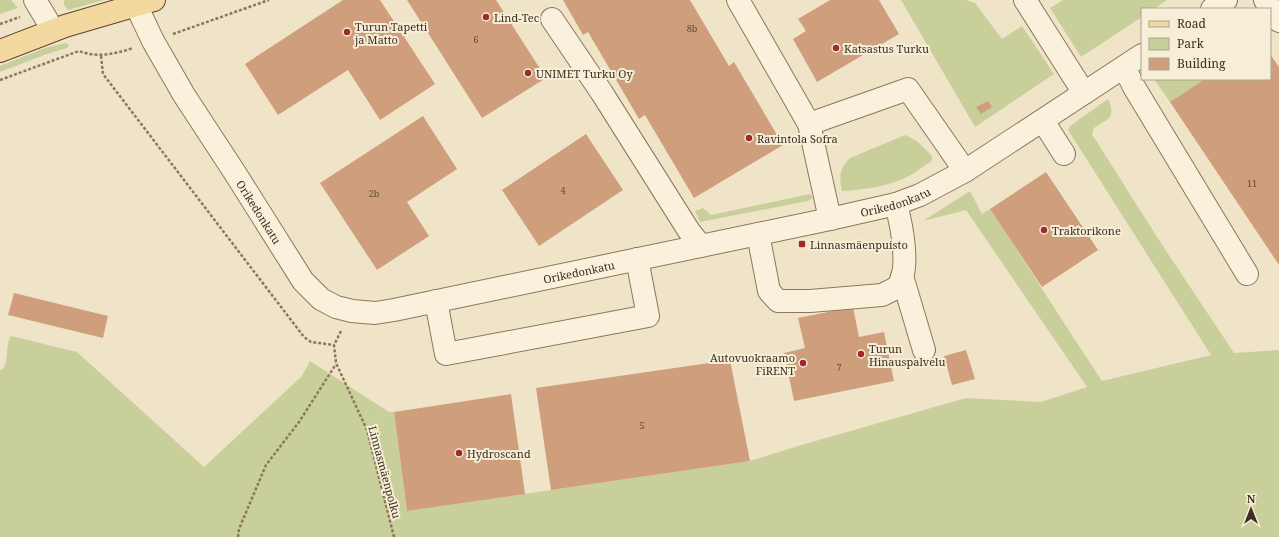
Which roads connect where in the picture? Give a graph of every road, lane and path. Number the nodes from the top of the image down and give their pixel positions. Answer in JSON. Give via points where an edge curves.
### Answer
{"nodes":[{"id":1,"x":34,"y":0,"type":"edge"},
{"id":2,"x":738,"y":0,"type":"edge"},
{"id":3,"x":1025,"y":0,"type":"edge"},
{"id":4,"x":1226,"y":0,"type":"edge"},
{"id":5,"x":145,"y":3,"type":"edge"},
{"id":6,"x":1214,"y":8,"type":"edge"},
{"id":7,"x":1271,"y":9,"type":"edge"},
{"id":8,"x":552,"y":19,"type":"dead end"},
{"id":9,"x":1279,"y":21,"type":"edge"},
{"id":10,"x":53,"y":30,"type":"junction"},
{"id":11,"x":0,"y":51,"type":"edge"},
{"id":12,"x":100,"y":56,"type":"dead end"},
{"id":13,"x":1141,"y":56,"type":"edge"},
{"id":14,"x":1124,"y":67,"type":"junction"},
{"id":15,"x":1084,"y":93,"type":"junction"},
{"id":16,"x":1043,"y":121,"type":"junction"},
{"id":17,"x":809,"y":124,"type":"junction"},
{"id":18,"x":1064,"y":154,"type":"dead end"},
{"id":19,"x":965,"y":171,"type":"junction"},
{"id":20,"x":896,"y":204,"type":"junction"},
{"id":21,"x":830,"y":219,"type":"junction"},
{"id":22,"x":758,"y":234,"type":"junction"},
{"id":23,"x":701,"y":246,"type":"junction"},
{"id":24,"x":637,"y":259,"type":"junction"},
{"id":25,"x":1247,"y":274,"type":"dead end"},
{"id":26,"x":902,"y":276,"type":"junction"},
{"id":27,"x":436,"y":302,"type":"junction"},
{"id":28,"x":924,"y":350,"type":"dead end"},
{"id":29,"x":336,"y":363,"type":"junction"},
{"id":30,"x":238,"y":537,"type":"edge"},
{"id":31,"x":394,"y":537,"type":"edge"}],
"edges":[{"from":1,"to":10,"type":"street"},
{"from":2,"to":17,"type":"street"},
{"from":3,"to":15,"type":"street"},
{"from":4,"to":6,"type":"street"},
{"from":5,"to":10,"type":"main road"},
{"from":5,"to":27,"type":"street","name":"Orikedonkatu","via":[[153,41],[184,95],[311,291],[336,307],[352,311],[375,313]]},
{"from":7,"to":9,"type":"street"},
{"from":8,"to":23,"type":"street"},
{"from":10,"to":11,"type":"main road"},
{"from":12,"to":29,"type":"path","name":"Linnasmäenpolku","via":[[103,74],[304,337],[311,342],[334,345]]},
{"from":13,"to":14,"type":"street","name":"Orikedonkatu"},
{"from":14,"to":15,"type":"street","name":"Orikedonkatu"},
{"from":14,"to":25,"type":"street"},
{"from":15,"to":16,"type":"street","name":"Orikedonkatu"},
{"from":16,"to":18,"type":"street"},
{"from":16,"to":19,"type":"street","name":"Orikedonkatu"},
{"from":17,"to":19,"type":"street","via":[[908,89]]},
{"from":17,"to":21,"type":"street"},
{"from":19,"to":20,"type":"street","name":"Orikedonkatu","via":[[920,195]]},
{"from":20,"to":21,"type":"street","name":"Orikedonkatu"},
{"from":20,"to":26,"type":"street","via":[[905,266]]},
{"from":21,"to":22,"type":"street","name":"Orikedonkatu"},
{"from":22,"to":23,"type":"street","name":"Orikedonkatu"},
{"from":22,"to":26,"type":"street","via":[[769,291],[778,302],[810,302],[882,295],[898,285]]},
{"from":23,"to":24,"type":"street","name":"Orikedonkatu"},
{"from":24,"to":27,"type":"street","name":"Orikedonkatu"},
{"from":24,"to":27,"type":"street","via":[[648,316],[446,354]]},
{"from":26,"to":28,"type":"street"},
{"from":29,"to":30,"type":"path","via":[[299,422],[266,465]]},
{"from":29,"to":31,"type":"path","name":"Linnasmäenpolku","via":[[367,430]]}]}
